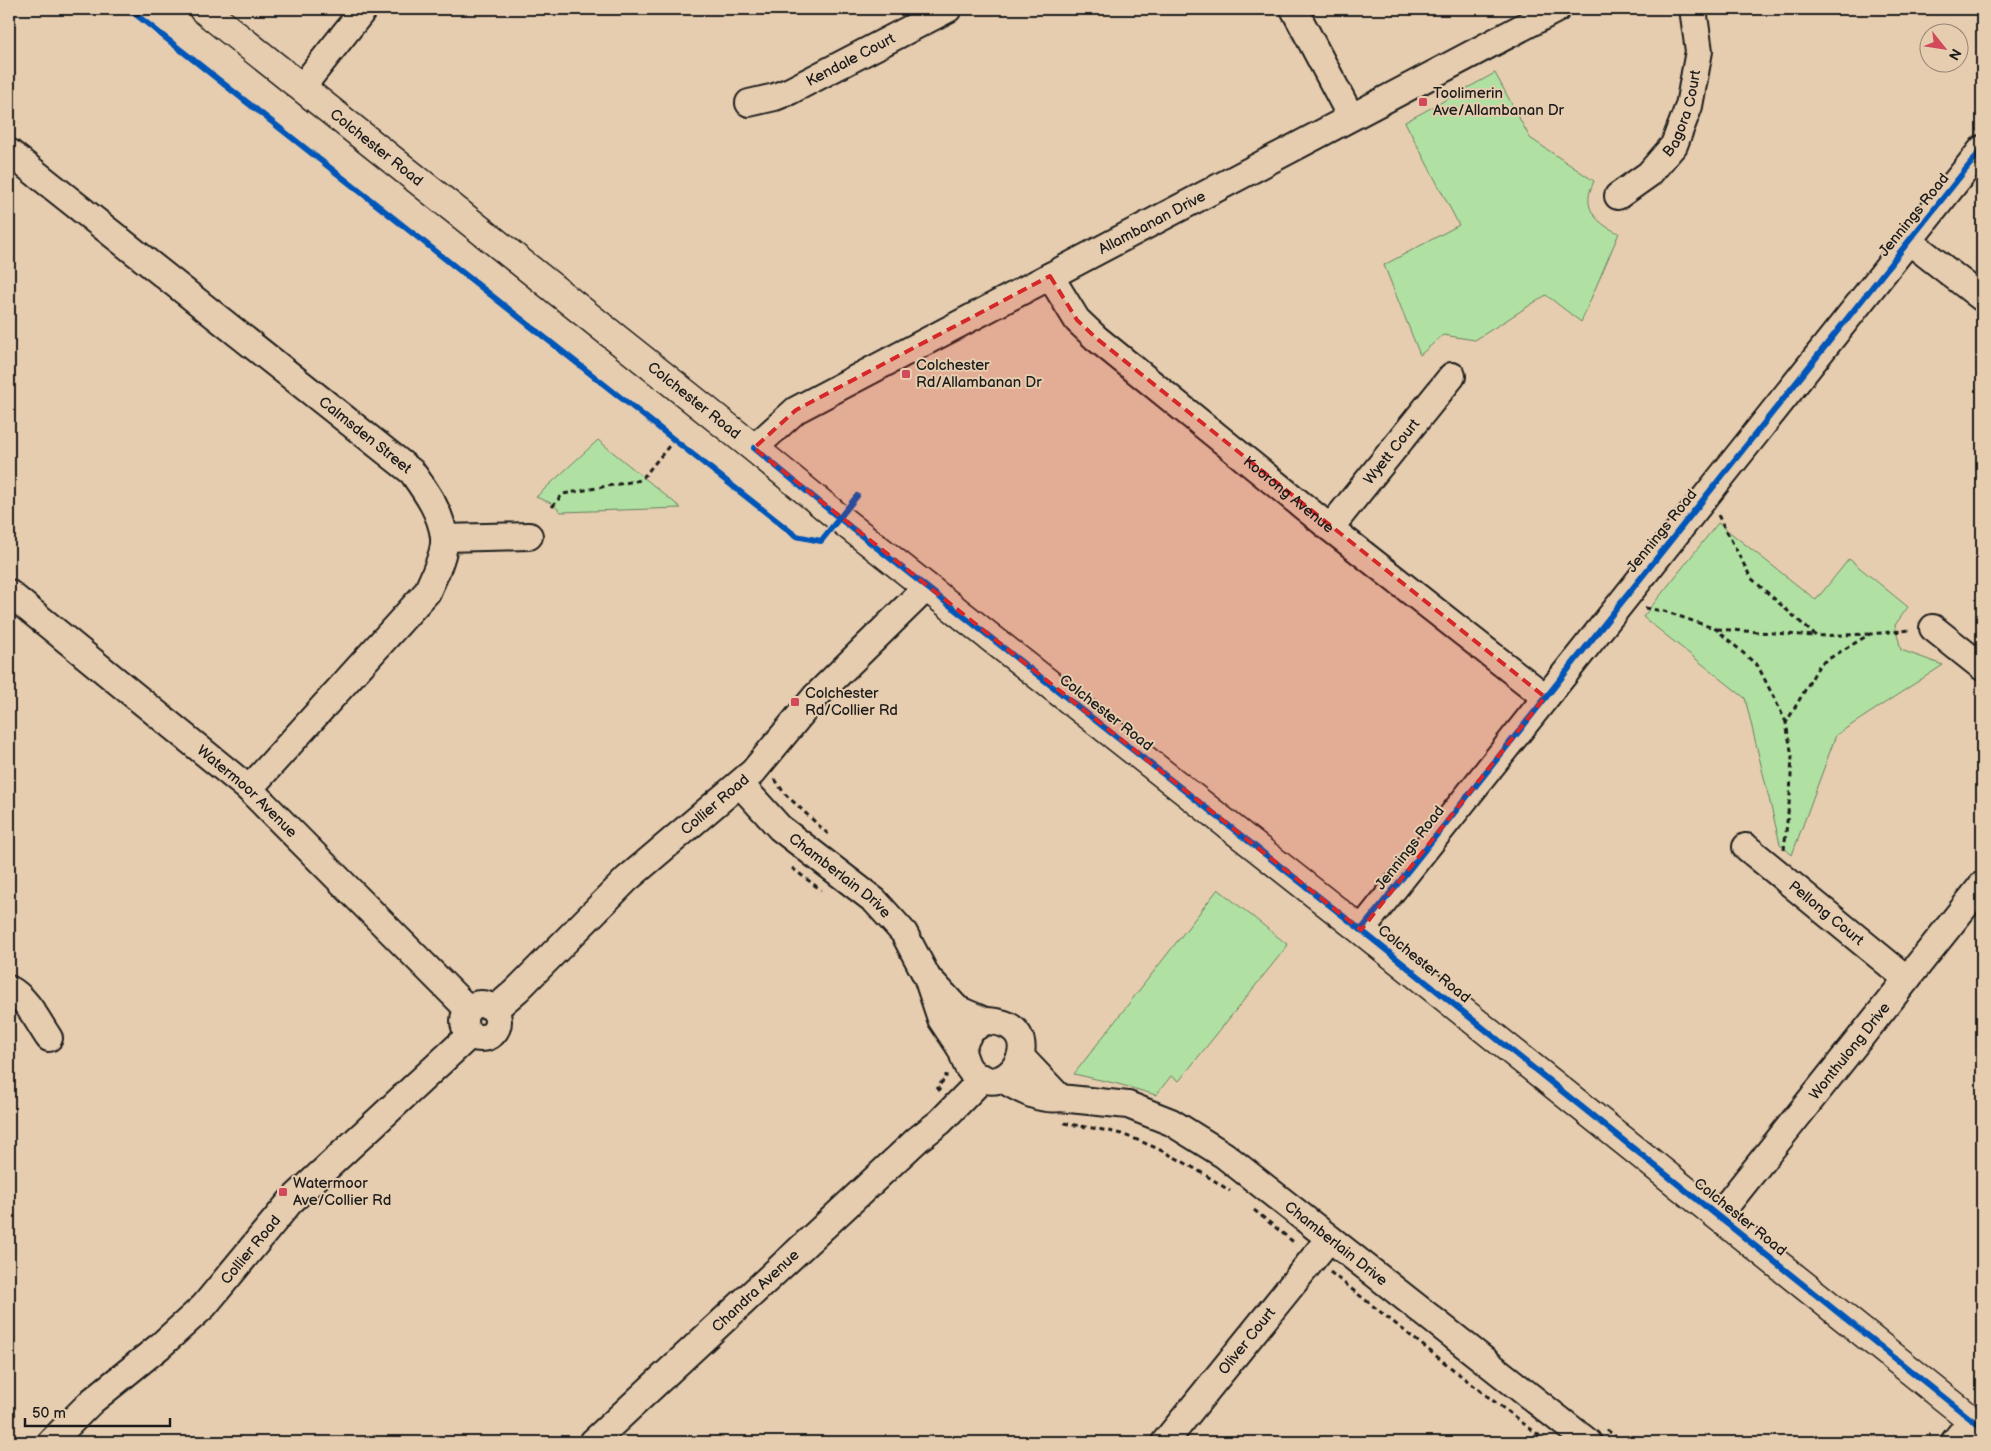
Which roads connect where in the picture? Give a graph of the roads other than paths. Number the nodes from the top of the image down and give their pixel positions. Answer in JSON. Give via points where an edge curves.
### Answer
{"nodes":[{"id":1,"x":203,"y":9,"type":"edge"},
{"id":2,"x":364,"y":9,"type":"edge"},
{"id":3,"x":948,"y":9,"type":"edge"},
{"id":4,"x":1294,"y":9,"type":"edge"},
{"id":5,"x":1557,"y":9,"type":"edge"},
{"id":6,"x":1693,"y":9,"type":"edge"},
{"id":7,"x":302,"y":88,"type":"junction"},
{"id":8,"x":749,"y":103,"type":"dead end"},
{"id":9,"x":1351,"y":117,"type":"junction"},
{"id":10,"x":1982,"y":149,"type":"edge"},
{"id":11,"x":9,"y":152,"type":"edge"},
{"id":12,"x":1618,"y":196,"type":"dead end"},
{"id":13,"x":1909,"y":241,"type":"junction"},
{"id":14,"x":1050,"y":276,"type":"junction"},
{"id":15,"x":1982,"y":298,"type":"edge"},
{"id":16,"x":1452,"y":376,"type":"dead end"},
{"id":17,"x":754,"y":448,"type":"junction"},
{"id":18,"x":1330,"y":528,"type":"junction"},
{"id":19,"x":528,"y":536,"type":"dead end"},
{"id":20,"x":444,"y":538,"type":"junction"},
{"id":21,"x":927,"y":587,"type":"junction"},
{"id":22,"x":9,"y":593,"type":"edge"},
{"id":23,"x":1933,"y":628,"type":"road end"},
{"id":24,"x":1982,"y":667,"type":"edge"},
{"id":25,"x":1545,"y":698,"type":"junction"},
{"id":26,"x":740,"y":784,"type":"junction"},
{"id":27,"x":249,"y":789,"type":"junction"},
{"id":28,"x":1746,"y":848,"type":"dead end"},
{"id":29,"x":1982,"y":885,"type":"edge"},
{"id":30,"x":1361,"y":930,"type":"junction"},
{"id":31,"x":927,"y":977,"type":"junction"},
{"id":32,"x":1907,"y":979,"type":"junction"},
{"id":33,"x":9,"y":989,"type":"edge"},
{"id":34,"x":985,"y":1021,"type":"junction"},
{"id":35,"x":469,"y":1022,"type":"junction"},
{"id":36,"x":49,"y":1038,"type":"dead end"},
{"id":37,"x":1021,"y":1058,"type":"junction"},
{"id":38,"x":967,"y":1072,"type":"junction"},
{"id":39,"x":1061,"y":1110,"type":"junction"},
{"id":40,"x":918,"y":1140,"type":"junction"},
{"id":41,"x":1718,"y":1216,"type":"junction"},
{"id":42,"x":1321,"y":1248,"type":"junction"},
{"id":43,"x":1977,"y":1424,"type":"edge"},
{"id":44,"x":1581,"y":1440,"type":"edge"},
{"id":45,"x":51,"y":1442,"type":"edge"},
{"id":46,"x":593,"y":1442,"type":"edge"},
{"id":47,"x":1166,"y":1442,"type":"edge"},
{"id":48,"x":1954,"y":1442,"type":"edge"}],
"edges":[{"from":1,"to":7,"type":"main road","name":"Colchester Road"},
{"from":2,"to":7,"type":"street"},
{"from":3,"to":8,"type":"street","name":"Kendale Court","via":[[790,91]]},
{"from":4,"to":9,"type":"street"},
{"from":5,"to":9,"type":"street","name":"Allambanan Drive"},
{"from":6,"to":12,"type":"street","name":"Bagora Court","via":[[1699,50],[1689,106],[1674,145],[1649,174]]},
{"from":7,"to":17,"type":"main road","name":"Colchester Road"},
{"from":9,"to":14,"type":"street","name":"Allambanan Drive"},
{"from":10,"to":13,"type":"street","name":"Jennings Road"},
{"from":11,"to":20,"type":"street","name":"Calmsden Street","via":[[412,472],[434,502]]},
{"from":13,"to":15,"type":"street"},
{"from":13,"to":25,"type":"street","name":"Jennings Road"},
{"from":14,"to":17,"type":"street","name":"Allambanan Drive","via":[[796,410]]},
{"from":14,"to":18,"type":"street","name":"Koorong Avenue","via":[[1076,320]]},
{"from":16,"to":18,"type":"street","name":"Wyett Court"},
{"from":17,"to":21,"type":"main road","name":"Colchester Road"},
{"from":18,"to":25,"type":"street","name":"Koorong Avenue"},
{"from":19,"to":20,"type":"street"},
{"from":20,"to":27,"type":"street","name":"Calmsden Street","via":[[427,592]]},
{"from":21,"to":26,"type":"street","name":"Collier Road","via":[[815,697]]},
{"from":21,"to":30,"type":"main road","name":"Colchester Road"},
{"from":22,"to":27,"type":"street","name":"Watermoor Avenue"},
{"from":23,"to":24,"type":"street"},
{"from":25,"to":30,"type":"street","name":"Jennings Road"},
{"from":26,"to":31,"type":"street","name":"Chamberlain Drive","via":[[780,828],[875,901],[904,934]]},
{"from":26,"to":35,"type":"street","name":"Collier Road","via":[[627,879],[494,1010],[484,1004],[473,1006]]},
{"from":27,"to":35,"type":"street","name":"Watermoor Avenue"},
{"from":28,"to":32,"type":"street","name":"Pellong Court"},
{"from":29,"to":32,"type":"street","name":"Wonthulong Drive"},
{"from":30,"to":41,"type":"main road","name":"Colchester Road"},
{"from":31,"to":34,"type":"street","name":"Chamberlain Drive","via":[[957,1009]]},
{"from":31,"to":38,"type":"street","name":"Chamberlain Drive","via":[[941,1019]]},
{"from":32,"to":41,"type":"street","name":"Wonthulong Drive"},
{"from":33,"to":36,"type":"street","via":[[28,1007]]},
{"from":34,"to":37,"type":"street","via":[[1005,1024],[1013,1029],[1022,1046]]},
{"from":34,"to":38,"type":"street","via":[[970,1031]]},
{"from":35,"to":45,"type":"street","name":"Collier Road","via":[[290,1202],[204,1306],[92,1401]]},
{"from":37,"to":38,"type":"street","via":[[1018,1066]]},
{"from":37,"to":39,"type":"street"},
{"from":38,"to":39,"type":"street","name":"Chamberlain Drive","via":[[1050,1100]]},
{"from":38,"to":40,"type":"street","name":"Chandra Avenue"},
{"from":38,"to":40,"type":"street","name":"Chandra Avenue","via":[[940,1122]]},
{"from":39,"to":42,"type":"street","name":"Chamberlain Drive","via":[[1128,1105],[1171,1122],[1224,1155]]},
{"from":40,"to":46,"type":"street","name":"Chandra Avenue"},
{"from":41,"to":43,"type":"main road","name":"Colchester Road"},
{"from":42,"to":44,"type":"street","name":"Chamberlain Drive"},
{"from":42,"to":47,"type":"street","name":"Oliver Court"},
{"from":43,"to":48,"type":"street"}]}
